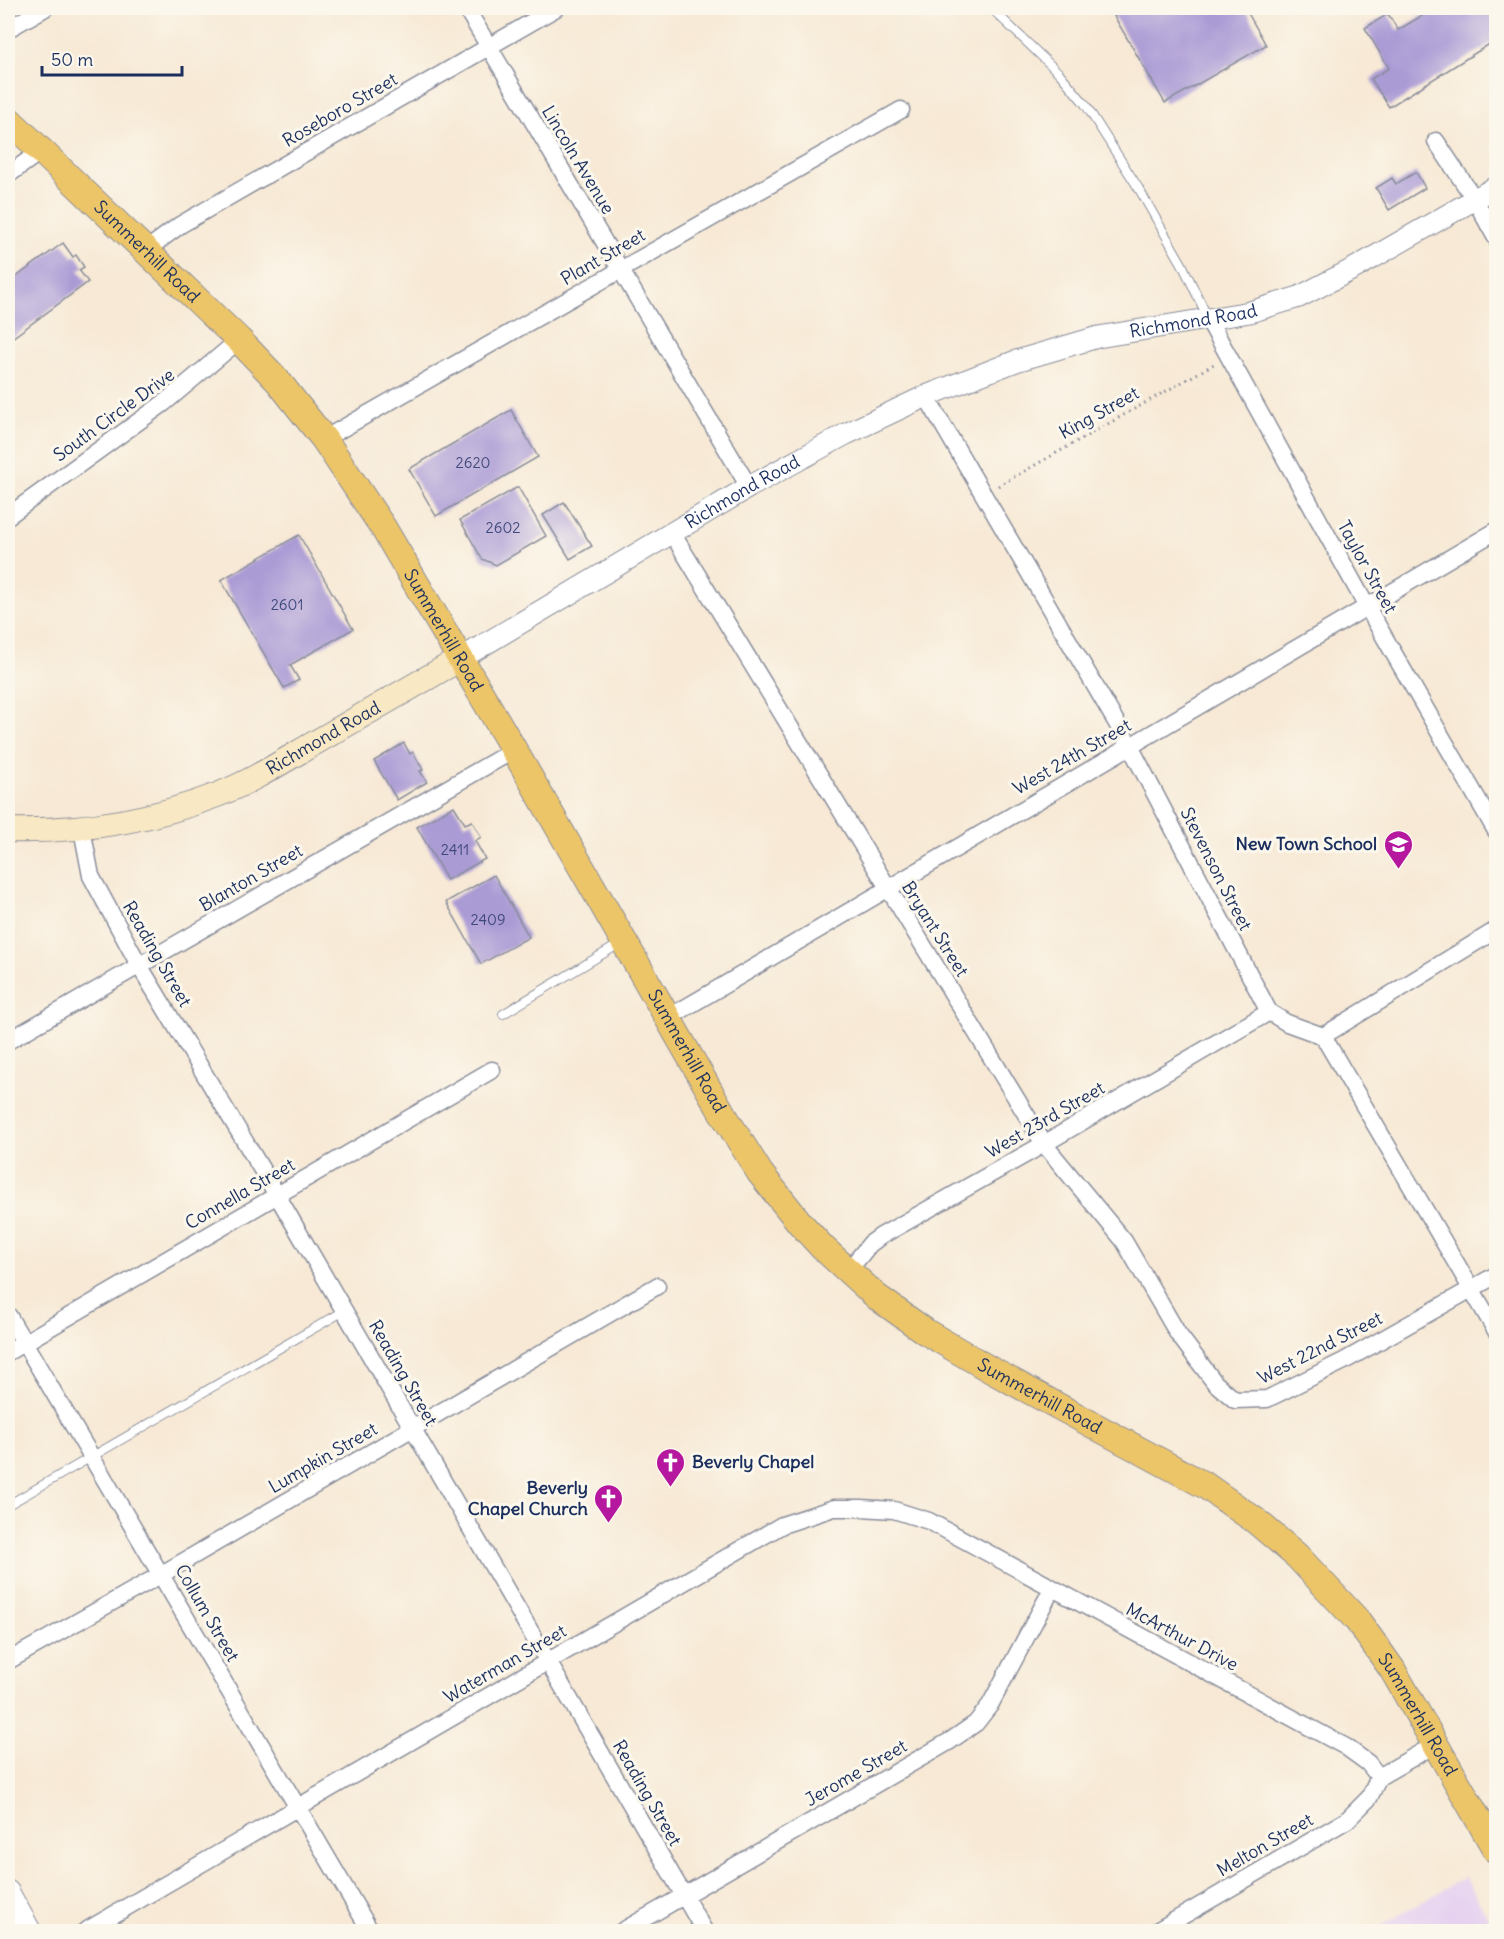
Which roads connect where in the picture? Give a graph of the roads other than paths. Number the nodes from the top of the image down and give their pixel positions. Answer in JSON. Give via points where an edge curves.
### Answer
{"nodes":[{"id":1,"x":45,"y":8,"type":"edge"},
{"id":2,"x":465,"y":8,"type":"edge"},
{"id":3,"x":556,"y":8,"type":"edge"},
{"id":4,"x":991,"y":8,"type":"edge"},
{"id":5,"x":8,"y":29,"type":"edge"},
{"id":6,"x":488,"y":46,"type":"junction"},
{"id":7,"x":901,"y":110,"type":"dead end"},
{"id":8,"x":8,"y":119,"type":"edge"},
{"id":9,"x":1436,"y":141,"type":"dead end"},
{"id":10,"x":41,"y":151,"type":"junction"},
{"id":11,"x":8,"y":175,"type":"edge"},
{"id":12,"x":1497,"y":187,"type":"edge"},
{"id":13,"x":1474,"y":200,"type":"junction"},
{"id":14,"x":1497,"y":238,"type":"edge"},
{"id":15,"x":146,"y":251,"type":"junction"},
{"id":16,"x":620,"y":269,"type":"junction"},
{"id":17,"x":1208,"y":319,"type":"junction"},
{"id":18,"x":239,"y":340,"type":"junction"},
{"id":19,"x":926,"y":396,"type":"junction"},
{"id":20,"x":324,"y":439,"type":"junction"},
{"id":21,"x":749,"y":487,"type":"junction"},
{"id":22,"x":8,"y":516,"type":"edge"},
{"id":23,"x":1497,"y":531,"type":"edge"},
{"id":24,"x":672,"y":533,"type":"junction"},
{"id":25,"x":1367,"y":607,"type":"junction"},
{"id":26,"x":460,"y":659,"type":"junction"},
{"id":27,"x":1130,"y":746,"type":"junction"},
{"id":28,"x":514,"y":750,"type":"junction"},
{"id":29,"x":82,"y":829,"type":"junction"},
{"id":30,"x":8,"y":830,"type":"edge"},
{"id":31,"x":1497,"y":831,"type":"edge"},
{"id":32,"x":887,"y":889,"type":"junction"},
{"id":33,"x":1497,"y":930,"type":"edge"},
{"id":34,"x":624,"y":941,"type":"junction"},
{"id":35,"x":139,"y":964,"type":"junction"},
{"id":36,"x":1269,"y":1012,"type":"junction"},
{"id":37,"x":503,"y":1014,"type":"dead end"},
{"id":38,"x":668,"y":1018,"type":"junction"},
{"id":39,"x":1323,"y":1036,"type":"junction"},
{"id":40,"x":8,"y":1041,"type":"edge"},
{"id":41,"x":492,"y":1070,"type":"dead end"},
{"id":42,"x":1044,"y":1144,"type":"junction"},
{"id":43,"x":277,"y":1195,"type":"junction"},
{"id":44,"x":848,"y":1271,"type":"junction"},
{"id":45,"x":1497,"y":1275,"type":"edge"},
{"id":46,"x":657,"y":1287,"type":"dead end"},
{"id":47,"x":1473,"y":1289,"type":"junction"},
{"id":48,"x":344,"y":1311,"type":"junction"},
{"id":49,"x":8,"y":1315,"type":"edge"},
{"id":50,"x":1497,"y":1331,"type":"edge"},
{"id":51,"x":1178,"y":1334,"type":"joint"},
{"id":52,"x":24,"y":1343,"type":"junction"},
{"id":53,"x":8,"y":1352,"type":"edge"},
{"id":54,"x":412,"y":1429,"type":"junction"},
{"id":55,"x":92,"y":1456,"type":"junction"},
{"id":56,"x":8,"y":1505,"type":"edge"},
{"id":57,"x":962,"y":1539,"type":"joint"},
{"id":58,"x":162,"y":1574,"type":"junction"},
{"id":59,"x":1052,"y":1589,"type":"junction"},
{"id":60,"x":8,"y":1661,"type":"edge"},
{"id":61,"x":548,"y":1662,"type":"junction"},
{"id":62,"x":1436,"y":1744,"type":"junction"},
{"id":63,"x":1379,"y":1777,"type":"junction"},
{"id":64,"x":297,"y":1806,"type":"junction"},
{"id":65,"x":1497,"y":1850,"type":"edge"},
{"id":66,"x":8,"y":1891,"type":"edge"},
{"id":67,"x":684,"y":1895,"type":"junction"},
{"id":68,"x":32,"y":1932,"type":"edge"},
{"id":69,"x":84,"y":1932,"type":"edge"},
{"id":70,"x":371,"y":1932,"type":"edge"},
{"id":71,"x":621,"y":1932,"type":"edge"},
{"id":72,"x":705,"y":1932,"type":"edge"},
{"id":73,"x":1155,"y":1932,"type":"edge"}],
"edges":[{"from":1,"to":5,"type":"street"},
{"from":2,"to":6,"type":"street","name":"Lincoln Avenue"},
{"from":3,"to":6,"type":"street","name":"Roseboro Street"},
{"from":4,"to":17,"type":"lane","via":[[1060,74],[1085,104],[1182,264]]},
{"from":6,"to":15,"type":"street","name":"Roseboro Street","via":[[180,225]]},
{"from":6,"to":16,"type":"street","name":"Lincoln Avenue"},
{"from":7,"to":16,"type":"street","name":"Plant Street"},
{"from":8,"to":10,"type":"main road","name":"Summerhill Road"},
{"from":9,"to":13,"type":"street"},
{"from":10,"to":11,"type":"street"},
{"from":10,"to":15,"type":"main road","name":"Summerhill Road"},
{"from":12,"to":13,"type":"street","name":"Richmond Road"},
{"from":13,"to":14,"type":"street"},
{"from":13,"to":17,"type":"street","name":"Richmond Road","via":[[1299,297],[1251,312]]},
{"from":15,"to":18,"type":"main road","name":"Summerhill Road"},
{"from":16,"to":20,"type":"street","name":"Plant Street"},
{"from":16,"to":21,"type":"street","name":"Lincoln Avenue"},
{"from":17,"to":19,"type":"street","name":"Richmond Road","via":[[1098,337],[1016,361]]},
{"from":17,"to":25,"type":"street","name":"Taylor Street"},
{"from":18,"to":20,"type":"main road","name":"Summerhill Road"},
{"from":18,"to":22,"type":"street","name":"South Circle Drive","via":[[164,404]]},
{"from":19,"to":21,"type":"street","name":"Richmond Road"},
{"from":19,"to":27,"type":"street","name":"Stevenson Street"},
{"from":20,"to":26,"type":"main road","name":"Summerhill Road","via":[[384,529]]},
{"from":21,"to":24,"type":"street","name":"Richmond Road"},
{"from":23,"to":25,"type":"street","name":"West 24th Street"},
{"from":24,"to":26,"type":"street","name":"Richmond Road"},
{"from":24,"to":32,"type":"street","name":"Bryant Street"},
{"from":25,"to":27,"type":"street","name":"West 24th Street"},
{"from":25,"to":31,"type":"street","name":"Taylor Street"},
{"from":26,"to":28,"type":"main road","name":"Summerhill Road"},
{"from":26,"to":29,"type":"main road","name":"Richmond Road","via":[[220,794],[157,815]]},
{"from":27,"to":32,"type":"street","name":"West 24th Street"},
{"from":27,"to":36,"type":"street","name":"Stevenson Street"},
{"from":28,"to":34,"type":"main road","name":"Summerhill Road"},
{"from":28,"to":35,"type":"street","name":"Blanton Street"},
{"from":29,"to":30,"type":"main road","name":"Richmond Road"},
{"from":29,"to":35,"type":"street","name":"Reading Street","via":[[91,876]]},
{"from":32,"to":38,"type":"street","name":"West 24th Street"},
{"from":32,"to":42,"type":"street","name":"Bryant Street"},
{"from":33,"to":39,"type":"street"},
{"from":34,"to":37,"type":"lane"},
{"from":34,"to":38,"type":"main road","name":"Summerhill Road"},
{"from":35,"to":40,"type":"street","name":"Blanton Street"},
{"from":35,"to":43,"type":"street","name":"Reading Street"},
{"from":36,"to":39,"type":"street"},
{"from":36,"to":42,"type":"street","name":"West 23rd Street"},
{"from":38,"to":44,"type":"main road","name":"Summerhill Road","via":[[760,1173],[800,1223]]},
{"from":39,"to":47,"type":"street"},
{"from":41,"to":43,"type":"street","name":"Connella Street"},
{"from":42,"to":44,"type":"street","name":"West 23rd Street","via":[[881,1236]]},
{"from":42,"to":51,"type":"street","name":"Bryant Street","via":[[1124,1241]]},
{"from":43,"to":48,"type":"street","name":"Reading Street"},
{"from":43,"to":52,"type":"street","name":"Connella Street"},
{"from":44,"to":62,"type":"main road","name":"Summerhill Road","via":[[926,1332],[1183,1473],[1256,1521],[1297,1556],[1357,1620],[1392,1669]]},
{"from":45,"to":47,"type":"street","name":"West 22nd Street"},
{"from":46,"to":54,"type":"street","name":"Lumpkin Street"},
{"from":47,"to":50,"type":"street"},
{"from":47,"to":51,"type":"street","name":"West 22nd Street","via":[[1267,1400],[1235,1400],[1215,1383]]},
{"from":48,"to":54,"type":"street","name":"Reading Street"},
{"from":48,"to":55,"type":"lane"},
{"from":49,"to":52,"type":"street","name":"Collum Street"},
{"from":52,"to":53,"type":"street","name":"Connella Street"},
{"from":52,"to":55,"type":"street","name":"Collum Street"},
{"from":54,"to":58,"type":"street","name":"Lumpkin Street"},
{"from":54,"to":61,"type":"street","name":"Reading Street"},
{"from":55,"to":56,"type":"lane"},
{"from":55,"to":58,"type":"street","name":"Collum Street"},
{"from":57,"to":59,"type":"street","name":"McArthur Drive"},
{"from":57,"to":61,"type":"street","name":"Waterman Street","via":[[929,1521],[894,1510],[834,1508],[782,1525]]},
{"from":58,"to":60,"type":"street","name":"Lumpkin Street"},
{"from":58,"to":64,"type":"street","name":"Collum Street"},
{"from":59,"to":63,"type":"street","name":"McArthur Drive","via":[[1346,1748],[1368,1763]]},
{"from":59,"to":67,"type":"street","name":"Jerome Street","via":[[990,1705],[976,1723]]},
{"from":61,"to":64,"type":"street","name":"Waterman Street"},
{"from":61,"to":67,"type":"street","name":"Reading Street"},
{"from":62,"to":63,"type":"street"},
{"from":62,"to":65,"type":"main road","name":"Summerhill Road"},
{"from":63,"to":73,"type":"street","name":"Melton Street","via":[[1369,1798],[1347,1820]]},
{"from":64,"to":69,"type":"street","name":"Waterman Street"},
{"from":64,"to":70,"type":"street","name":"Collum Street"},
{"from":66,"to":68,"type":"street"},
{"from":67,"to":71,"type":"street","name":"Jerome Street"},
{"from":67,"to":72,"type":"street","name":"Reading Street"}]}
